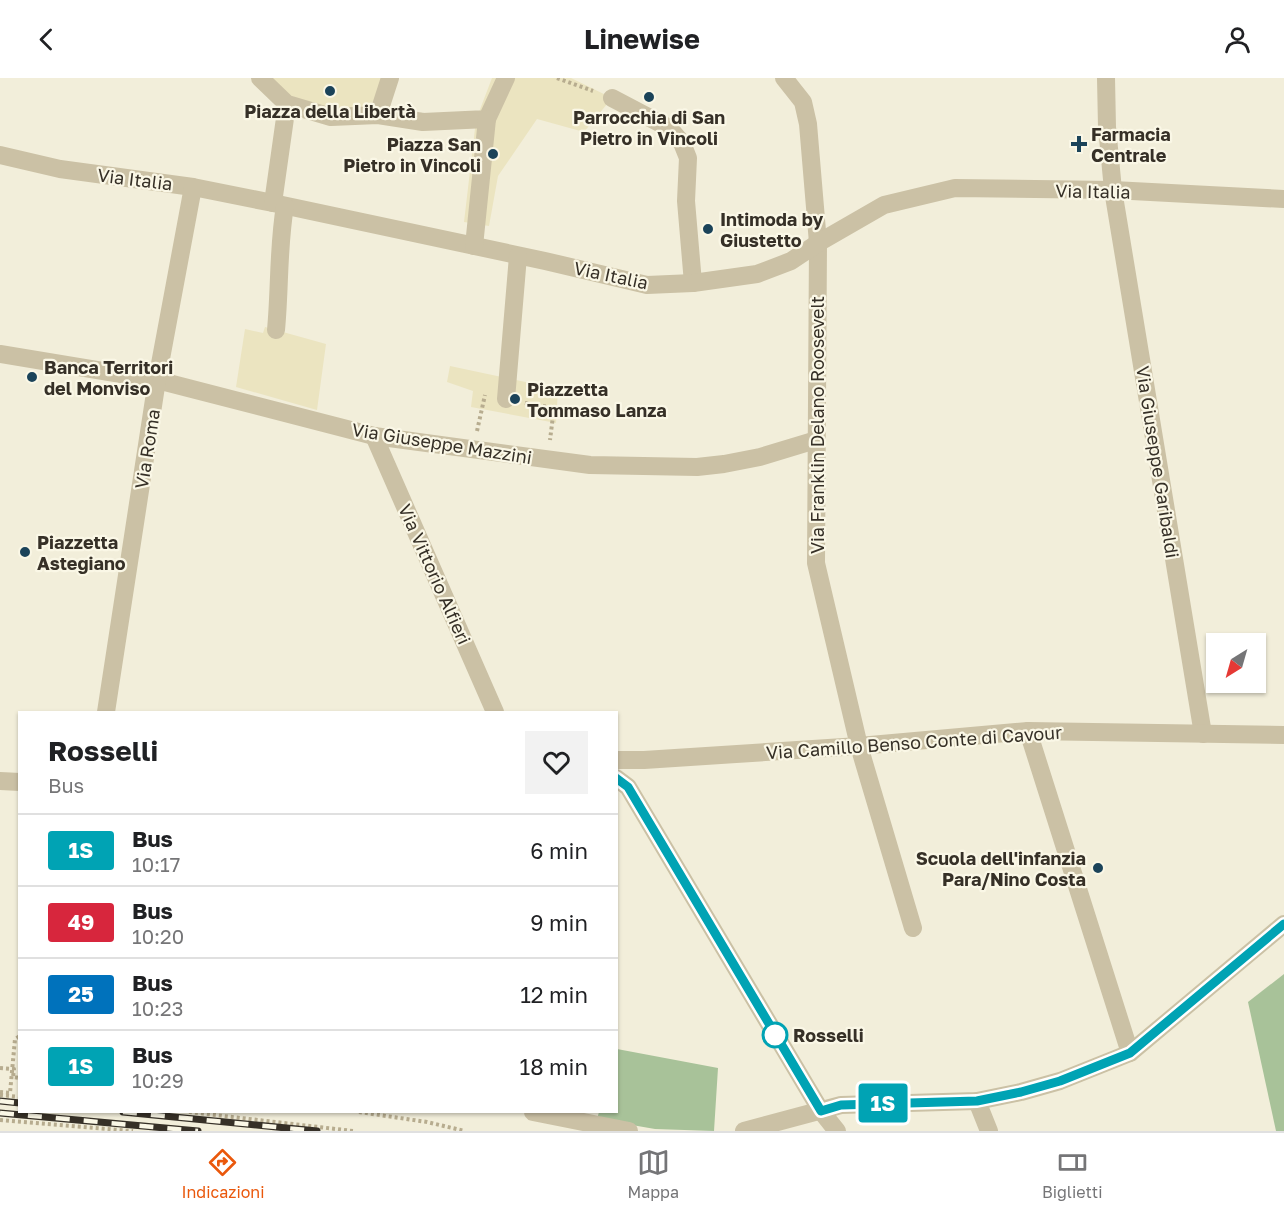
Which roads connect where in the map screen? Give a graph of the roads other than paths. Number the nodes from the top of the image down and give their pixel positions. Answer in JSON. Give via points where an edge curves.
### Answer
{"nodes":[{"id":1,"x":260,"y":78,"type":"edge"},
{"id":2,"x":390,"y":78,"type":"edge"},
{"id":3,"x":506,"y":78,"type":"edge"},
{"id":4,"x":784,"y":78,"type":"edge"},
{"id":5,"x":1106,"y":78,"type":"edge"},
{"id":6,"x":612,"y":98,"type":"road end"},
{"id":7,"x":287,"y":104,"type":"junction"},
{"id":8,"x":378,"y":116,"type":"junction"},
{"id":9,"x":482,"y":119,"type":"junction"},
{"id":10,"x":0,"y":155,"type":"edge"},
{"id":11,"x":193,"y":187,"type":"junction"},
{"id":12,"x":1113,"y":190,"type":"junction"},
{"id":13,"x":1284,"y":199,"type":"edge"},
{"id":14,"x":279,"y":204,"type":"junction"},
{"id":15,"x":818,"y":243,"type":"junction"},
{"id":16,"x":474,"y":246,"type":"junction"},
{"id":17,"x":518,"y":256,"type":"junction"},
{"id":18,"x":693,"y":283,"type":"junction"},
{"id":19,"x":276,"y":330,"type":"dead end"},
{"id":20,"x":0,"y":354,"type":"edge"},
{"id":21,"x":157,"y":380,"type":"junction"},
{"id":22,"x":506,"y":399,"type":"road end"},
{"id":23,"x":375,"y":436,"type":"junction"},
{"id":24,"x":816,"y":440,"type":"junction"},
{"id":25,"x":106,"y":711,"type":"edge"},
{"id":26,"x":495,"y":711,"type":"edge"},
{"id":27,"x":1028,"y":731,"type":"junction"},
{"id":28,"x":1203,"y":734,"type":"junction"},
{"id":29,"x":1284,"y":735,"type":"edge"},
{"id":30,"x":859,"y":746,"type":"junction"},
{"id":31,"x":618,"y":760,"type":"edge"},
{"id":32,"x":638,"y":760,"type":"junction"},
{"id":33,"x":0,"y":781,"type":"edge"},
{"id":34,"x":18,"y":782,"type":"edge"},
{"id":35,"x":622,"y":783,"type":"edge"},
{"id":36,"x":1284,"y":924,"type":"edge"},
{"id":37,"x":913,"y":928,"type":"dead end"},
{"id":38,"x":1130,"y":1053,"type":"junction"},
{"id":39,"x":977,"y":1101,"type":"junction"},
{"id":40,"x":821,"y":1111,"type":"junction"},
{"id":41,"x":538,"y":1113,"type":"edge"},
{"id":42,"x":629,"y":1131,"type":"edge"},
{"id":43,"x":744,"y":1131,"type":"edge"},
{"id":44,"x":837,"y":1131,"type":"edge"},
{"id":45,"x":989,"y":1131,"type":"edge"}],
"edges":[{"from":1,"to":7,"type":"street"},
{"from":2,"to":8,"type":"street"},
{"from":3,"to":9,"type":"street"},
{"from":4,"to":15,"type":"street","name":"Via Franklin Delano Roosevelt","via":[[803,102],[808,124]]},
{"from":5,"to":12,"type":"street","name":"Via Giuseppe Garibaldi"},
{"from":6,"to":18,"type":"street","via":[[669,128],[682,143],[688,158],[686,201]]},
{"from":7,"to":8,"type":"street","via":[[331,117]]},
{"from":7,"to":14,"type":"street"},
{"from":8,"to":9,"type":"street","via":[[423,122]]},
{"from":9,"to":16,"type":"street"},
{"from":10,"to":11,"type":"street","name":"Via Italia","via":[[60,170]]},
{"from":11,"to":14,"type":"street","name":"Via Italia"},
{"from":11,"to":21,"type":"street","name":"Via Roma"},
{"from":12,"to":13,"type":"street","name":"Via Italia"},
{"from":12,"to":15,"type":"street","name":"Via Italia","via":[[955,188],[884,205]]},
{"from":12,"to":28,"type":"street","name":"Via Giuseppe Garibaldi"},
{"from":14,"to":16,"type":"street","name":"Via Italia"},
{"from":14,"to":19,"type":"street"},
{"from":15,"to":18,"type":"street","name":"Via Italia","via":[[791,261],[757,274]]},
{"from":15,"to":24,"type":"street","name":"Via Franklin Delano Roosevelt"},
{"from":16,"to":17,"type":"street","name":"Via Italia"},
{"from":17,"to":18,"type":"street","name":"Via Italia","via":[[647,285]]},
{"from":17,"to":22,"type":"street"},
{"from":20,"to":21,"type":"street","name":"Via Giuseppe Mazzini"},
{"from":21,"to":23,"type":"street","name":"Via Giuseppe Mazzini"},
{"from":21,"to":25,"type":"street","name":"Via Roma"},
{"from":23,"to":24,"type":"street","name":"Via Giuseppe Mazzini","via":[[590,465],[697,467],[760,457]]},
{"from":23,"to":26,"type":"street","name":"Via Vittorio Alfieri"},
{"from":24,"to":30,"type":"street","name":"Via Franklin Delano Roosevelt","via":[[816,563]]},
{"from":27,"to":28,"type":"street","name":"Via Camillo Benso Conte di Cavour"},
{"from":27,"to":30,"type":"street","name":"Via Camillo Benso Conte di Cavour"},
{"from":27,"to":38,"type":"street"},
{"from":28,"to":29,"type":"street","name":"Via Camillo Benso Conte di Cavour"},
{"from":30,"to":32,"type":"street","name":"Via Camillo Benso Conte di Cavour"},
{"from":30,"to":37,"type":"street","name":"Via Franklin Delano Roosevelt"},
{"from":31,"to":32,"type":"street","name":"Via Camillo Benso Conte di Cavour"},
{"from":32,"to":35,"type":"street"},
{"from":33,"to":34,"type":"street"},
{"from":35,"to":40,"type":"street"},
{"from":36,"to":38,"type":"street"},
{"from":38,"to":39,"type":"street","via":[[1060,1081]]},
{"from":39,"to":40,"type":"street","via":[[841,1105]]},
{"from":39,"to":45,"type":"street"},
{"from":40,"to":43,"type":"street"},
{"from":40,"to":44,"type":"street"},
{"from":41,"to":42,"type":"street"}]}
